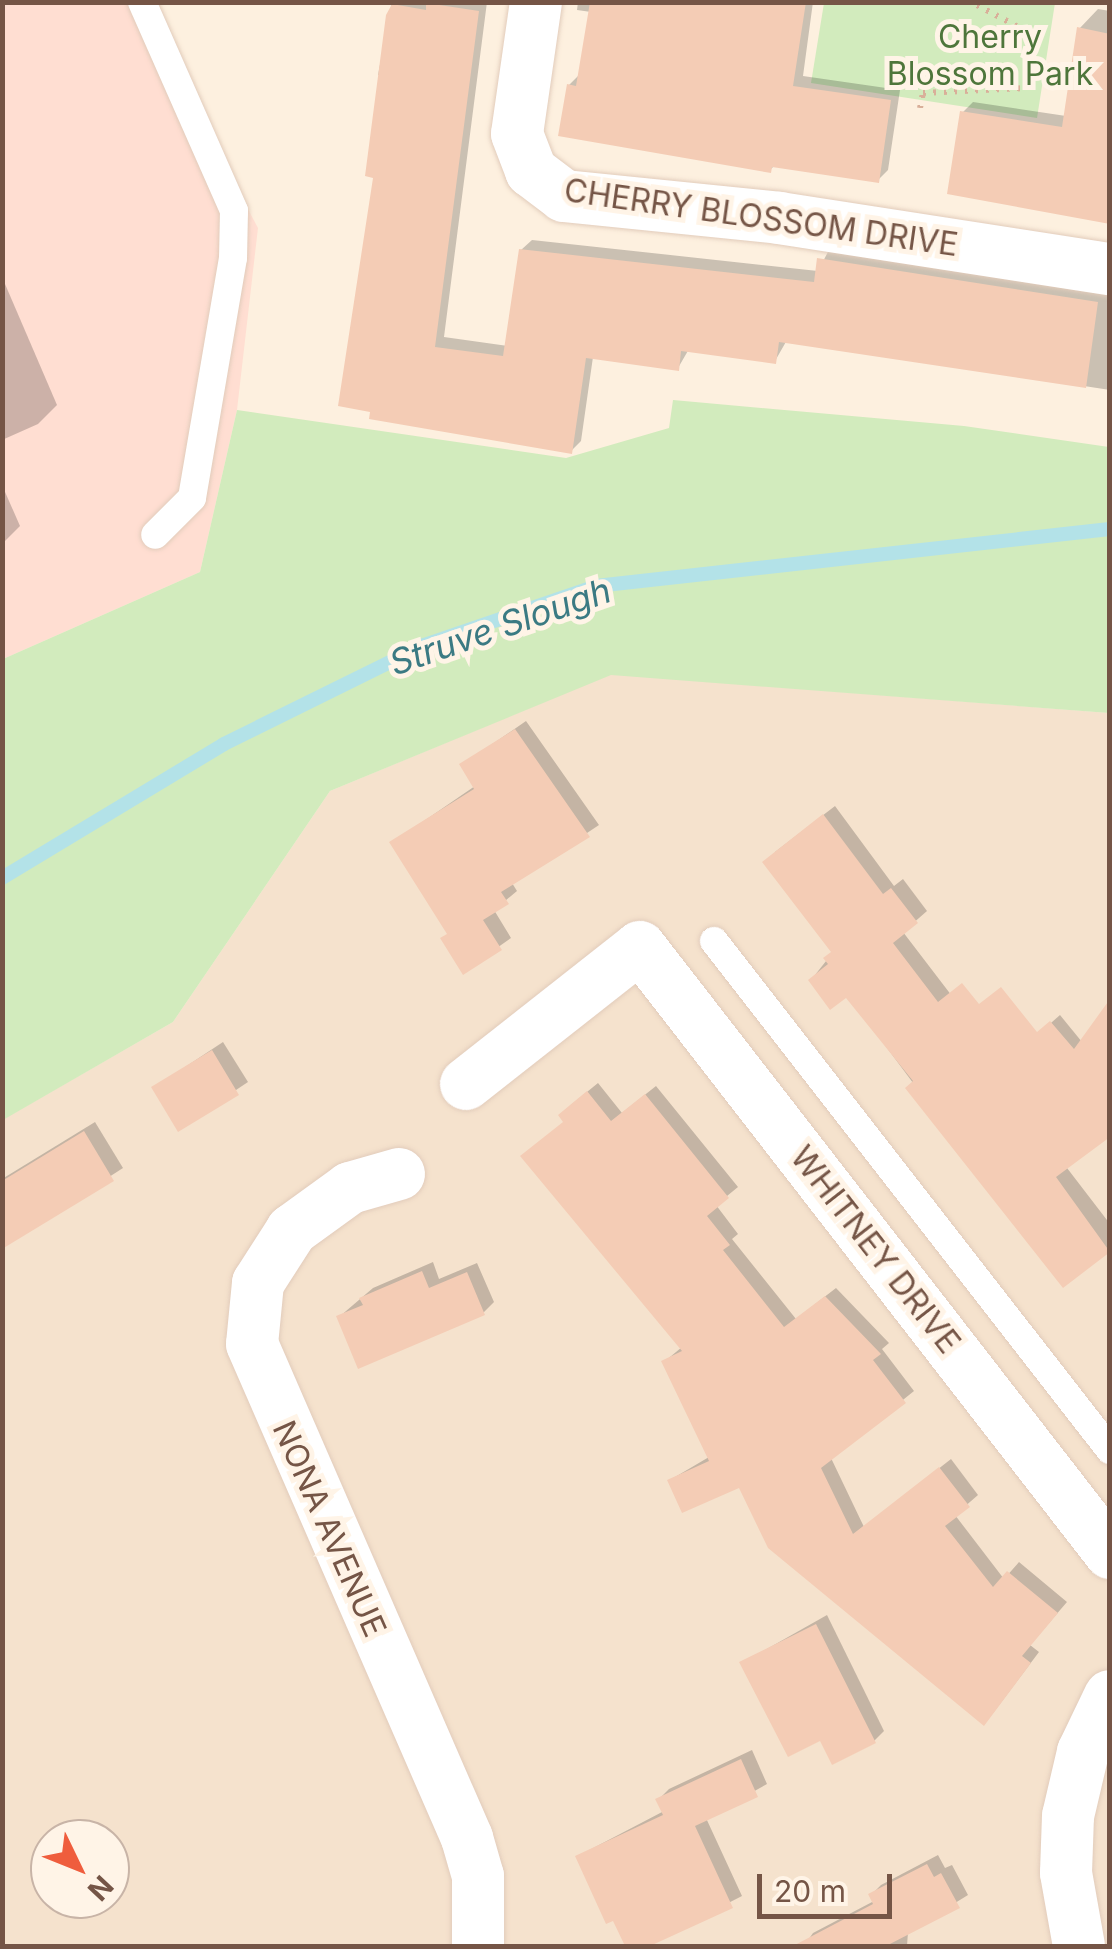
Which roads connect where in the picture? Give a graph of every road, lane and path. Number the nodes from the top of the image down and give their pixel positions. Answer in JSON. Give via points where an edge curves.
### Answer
{"nodes":[{"id":1,"x":142,"y":2,"type":"edge"},
{"id":2,"x":536,"y":2,"type":"edge"},
{"id":3,"x":971,"y":2,"type":"edge"},
{"id":4,"x":920,"y":108,"type":"dead end"},
{"id":5,"x":1110,"y":270,"type":"edge"},
{"id":6,"x":155,"y":535,"type":"dead end"},
{"id":7,"x":714,"y":941,"type":"dead end"},
{"id":8,"x":466,"y":1084,"type":"dead end"},
{"id":9,"x":398,"y":1174,"type":"dead end"},
{"id":10,"x":1110,"y":1450,"type":"edge"},
{"id":11,"x":1110,"y":1552,"type":"edge"},
{"id":12,"x":1110,"y":1696,"type":"edge"},
{"id":13,"x":478,"y":1946,"type":"edge"},
{"id":14,"x":1079,"y":1946,"type":"edge"}],
"edges":[{"from":1,"to":6,"type":"lane","via":[[234,211],[233,258],[192,498]]},
{"from":2,"to":5,"type":"street","name":"CHERRY BLOSSOM DRIVE","via":[[517,134],[531,171],[564,196],[779,218]]},
{"from":3,"to":4,"type":"path","via":[[1034,36],[1027,88],[922,93]]},
{"from":7,"to":10,"type":"lane"},
{"from":8,"to":11,"type":"street","name":"WHITNEY DRIVE","via":[[640,947]]},
{"from":9,"to":13,"type":"street","name":"NONA AVENUE","via":[[350,1188],[292,1230],[258,1283],[252,1344],[467,1838],[478,1876]]},
{"from":12,"to":14,"type":"street","via":[[1084,1752],[1068,1816],[1066,1872]]}]}
